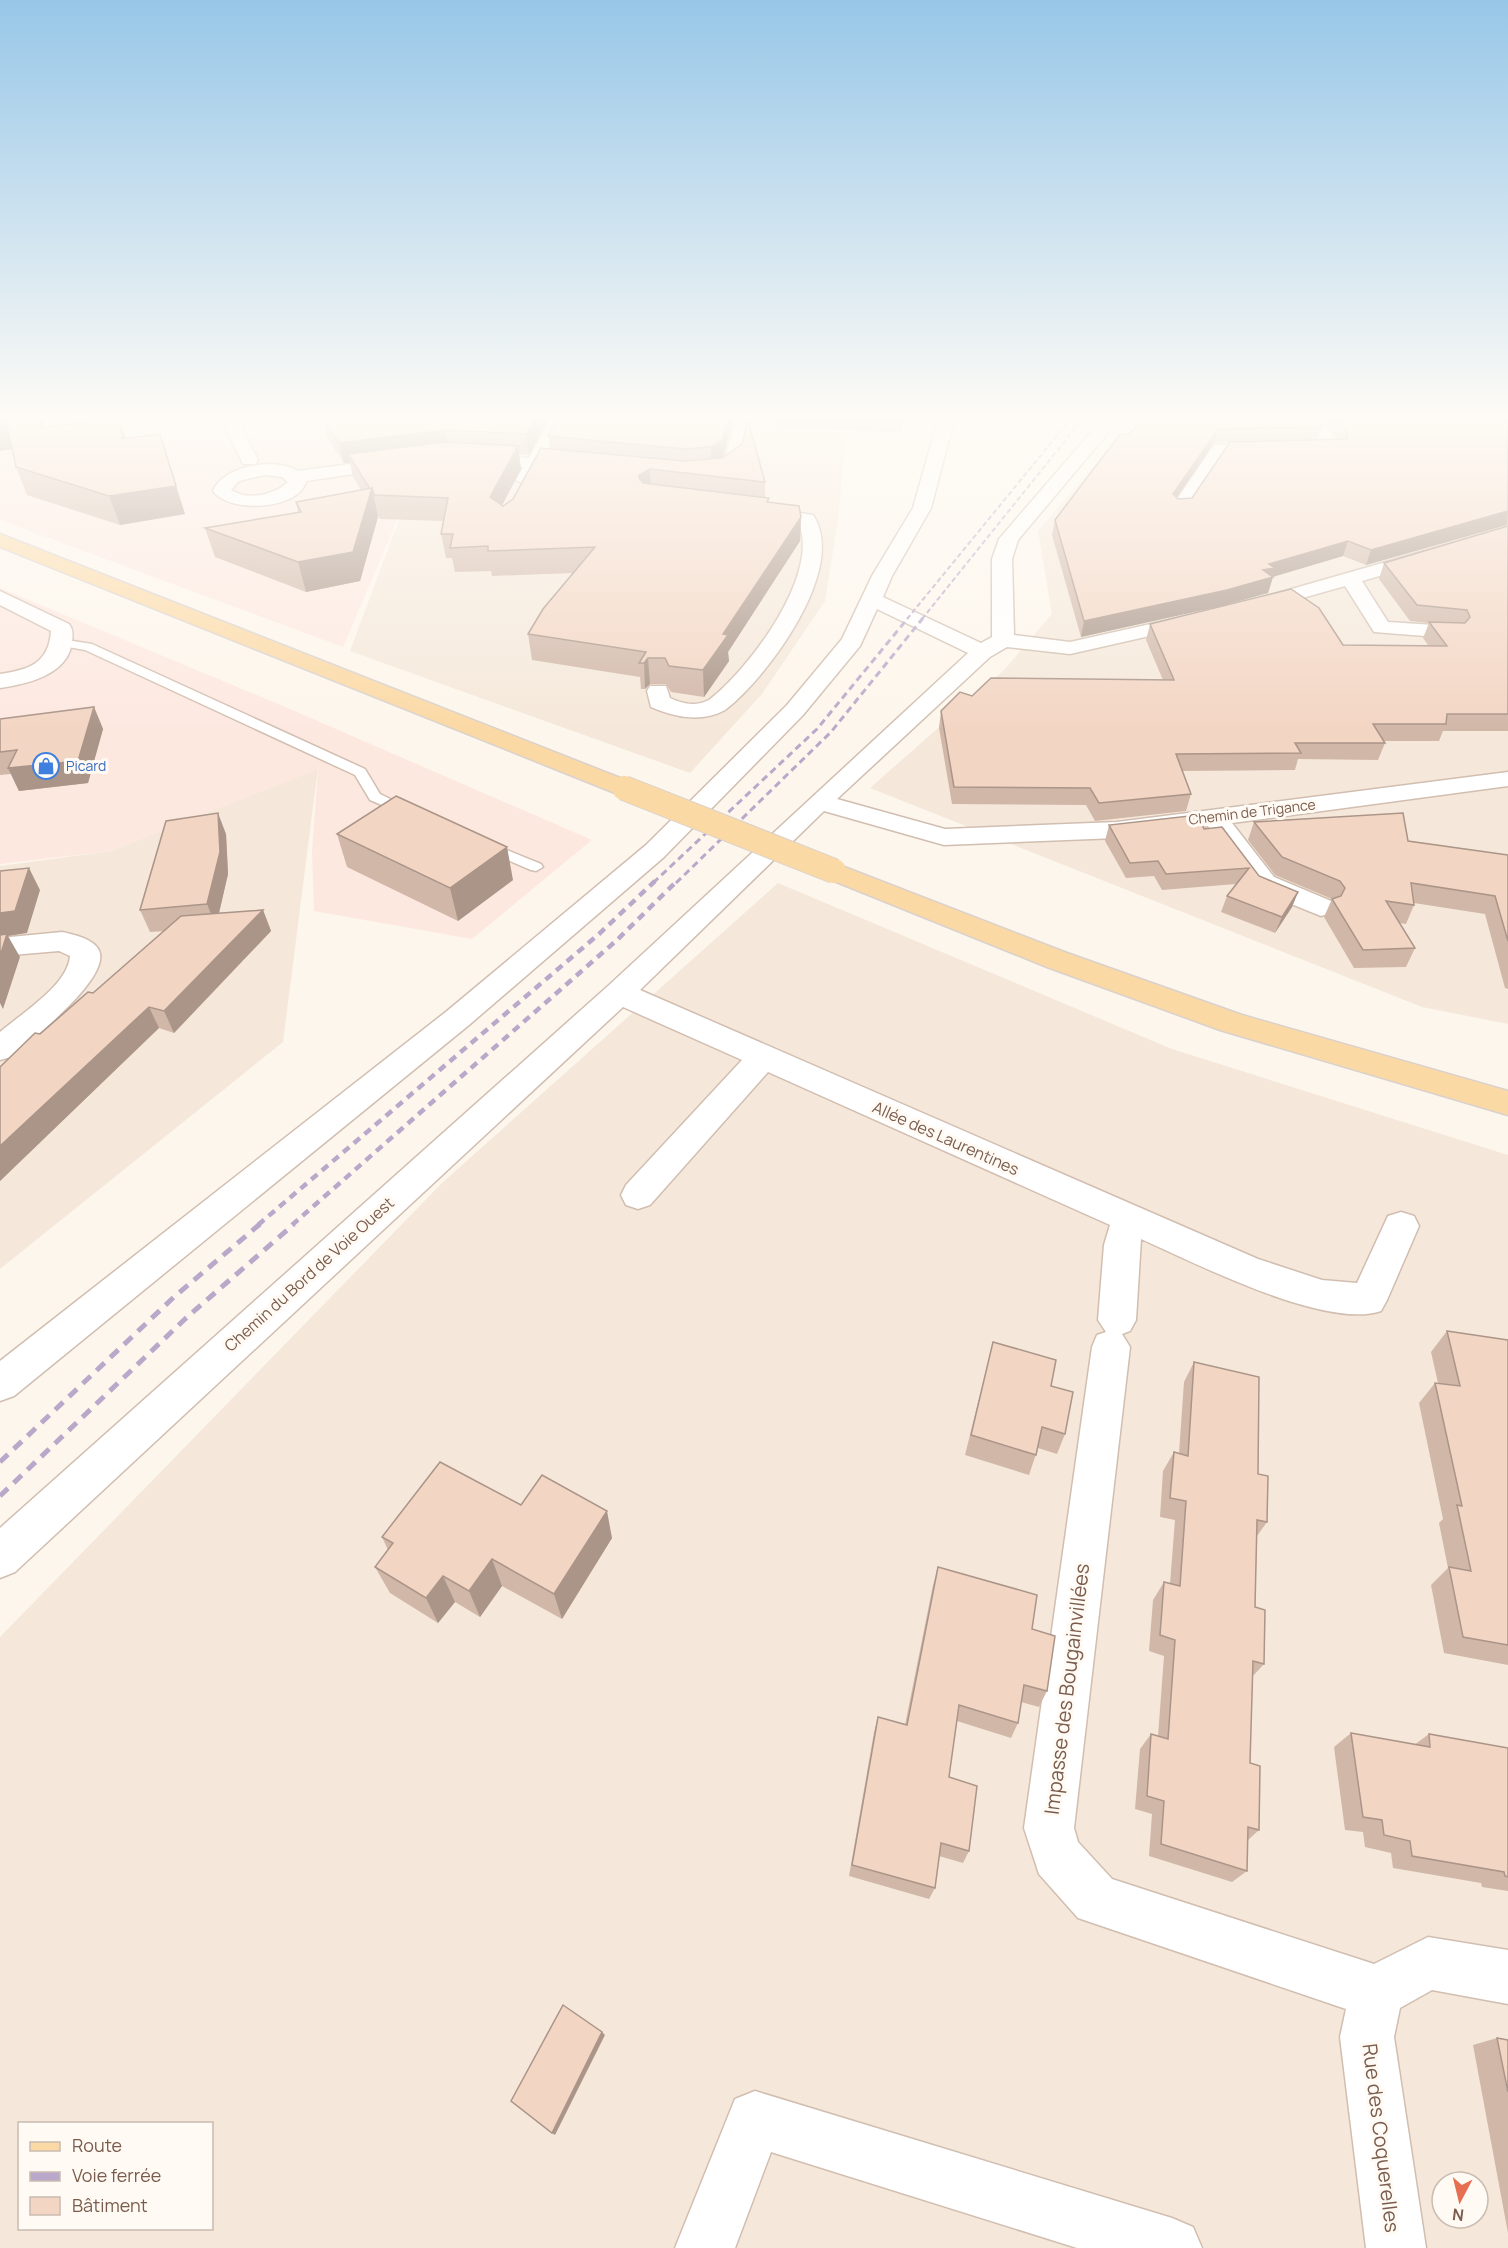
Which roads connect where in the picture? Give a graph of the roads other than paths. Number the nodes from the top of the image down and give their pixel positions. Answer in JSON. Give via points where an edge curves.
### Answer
{"nodes":[{"id":1,"x":807,"y":521,"type":"edge"},
{"id":2,"x":914,"y":521,"type":"edge"},
{"id":3,"x":1024,"y":521,"type":"edge"},
{"id":4,"x":1508,"y":533,"type":"edge"},
{"id":5,"x":0,"y":540,"type":"edge"},
{"id":6,"x":1350,"y":578,"type":"junction"},
{"id":7,"x":0,"y":597,"type":"edge"},
{"id":8,"x":872,"y":599,"type":"junction"},
{"id":9,"x":1228,"y":612,"type":"edge"},
{"id":10,"x":1205,"y":618,"type":"edge"},
{"id":11,"x":1450,"y":632,"type":"edge"},
{"id":12,"x":1003,"y":640,"type":"junction"},
{"id":13,"x":60,"y":643,"type":"junction"},
{"id":14,"x":982,"y":652,"type":"junction"},
{"id":15,"x":0,"y":681,"type":"edge"},
{"id":16,"x":658,"y":691,"type":"dead end"},
{"id":17,"x":1508,"y":779,"type":"edge"},
{"id":18,"x":819,"y":802,"type":"junction"},
{"id":19,"x":418,"y":815,"type":"edge"},
{"id":20,"x":1215,"y":817,"type":"junction"},
{"id":21,"x":471,"y":839,"type":"edge"},
{"id":22,"x":536,"y":867,"type":"dead end"},
{"id":23,"x":1321,"y":907,"type":"dead end"},
{"id":24,"x":0,"y":947,"type":"edge"},
{"id":25,"x":619,"y":993,"type":"junction"},
{"id":26,"x":0,"y":1049,"type":"edge"},
{"id":27,"x":763,"y":1057,"type":"junction"},
{"id":28,"x":1508,"y":1103,"type":"edge"},
{"id":29,"x":638,"y":1195,"type":"dead end"},
{"id":30,"x":1129,"y":1218,"type":"junction"},
{"id":31,"x":1401,"y":1226,"type":"dead end"},
{"id":32,"x":0,"y":1384,"type":"edge"},
{"id":33,"x":0,"y":1557,"type":"edge"},
{"id":34,"x":1508,"y":1977,"type":"edge"},
{"id":35,"x":1377,"y":1992,"type":"junction"},
{"id":36,"x":705,"y":2248,"type":"edge"},
{"id":37,"x":1172,"y":2248,"type":"edge"},
{"id":38,"x":1396,"y":2248,"type":"edge"}],
"edges":[{"from":1,"to":16,"type":"street","via":[[812,528],[808,577],[776,640],[730,693],[713,707],[680,711],[660,702]]},
{"from":2,"to":8,"type":"street"},
{"from":3,"to":12,"type":"street","via":[[1009,539],[1002,559]]},
{"from":4,"to":6,"type":"street"},
{"from":5,"to":28,"type":"main road","bridge":true,"via":[[1057,960],[1232,1023]]},
{"from":6,"to":9,"type":"street"},
{"from":6,"to":11,"type":"street","via":[[1381,628]]},
{"from":7,"to":13,"type":"street","via":[[62,628]]},
{"from":8,"to":14,"type":"street"},
{"from":8,"to":32,"type":"street","via":[[852,641],[795,710],[655,851],[458,1018]]},
{"from":10,"to":12,"type":"street","via":[[1070,648]]},
{"from":12,"to":14,"type":"street","name":"Chemin du Bord de Voie Ouest"},
{"from":13,"to":15,"type":"street","via":[[49,664]]},
{"from":13,"to":19,"type":"lane","via":[[88,647],[360,772],[375,796]]},
{"from":14,"to":18,"type":"street","name":"Chemin du Bord de Voie Ouest"},
{"from":17,"to":20,"type":"street","name":"Chemin de Trigance"},
{"from":18,"to":20,"type":"street","name":"Chemin de Trigance","via":[[944,837],[1118,830]]},
{"from":18,"to":25,"type":"street","name":"Chemin du Bord de Voie Ouest"},
{"from":20,"to":23,"type":"street","via":[[1264,883]]},
{"from":21,"to":22,"type":"lane"},
{"from":24,"to":26,"type":"street","via":[[62,941],[85,951],[84,968],[68,991]]},
{"from":25,"to":27,"type":"street","name":"Allée des Laurentines"},
{"from":25,"to":33,"type":"street","name":"Chemin du Bord de Voie Ouest"},
{"from":27,"to":29,"type":"street"},
{"from":27,"to":30,"type":"street","name":"Allée des Laurentines"},
{"from":30,"to":31,"type":"street","name":"Allée des Laurentines","via":[[1247,1270],[1322,1295],[1368,1300]]},
{"from":30,"to":35,"type":"street","name":"Impasse des Bougainvillées","via":[[1122,1245],[1114,1334],[1049,1828],[1057,1856],[1096,1900]]},
{"from":34,"to":35,"type":"street","via":[[1428,1963]]},
{"from":35,"to":38,"type":"street","name":"Rue des Coquerelles","via":[[1367,2037]]},
{"from":36,"to":37,"type":"street","via":[[755,2119]]}]}
